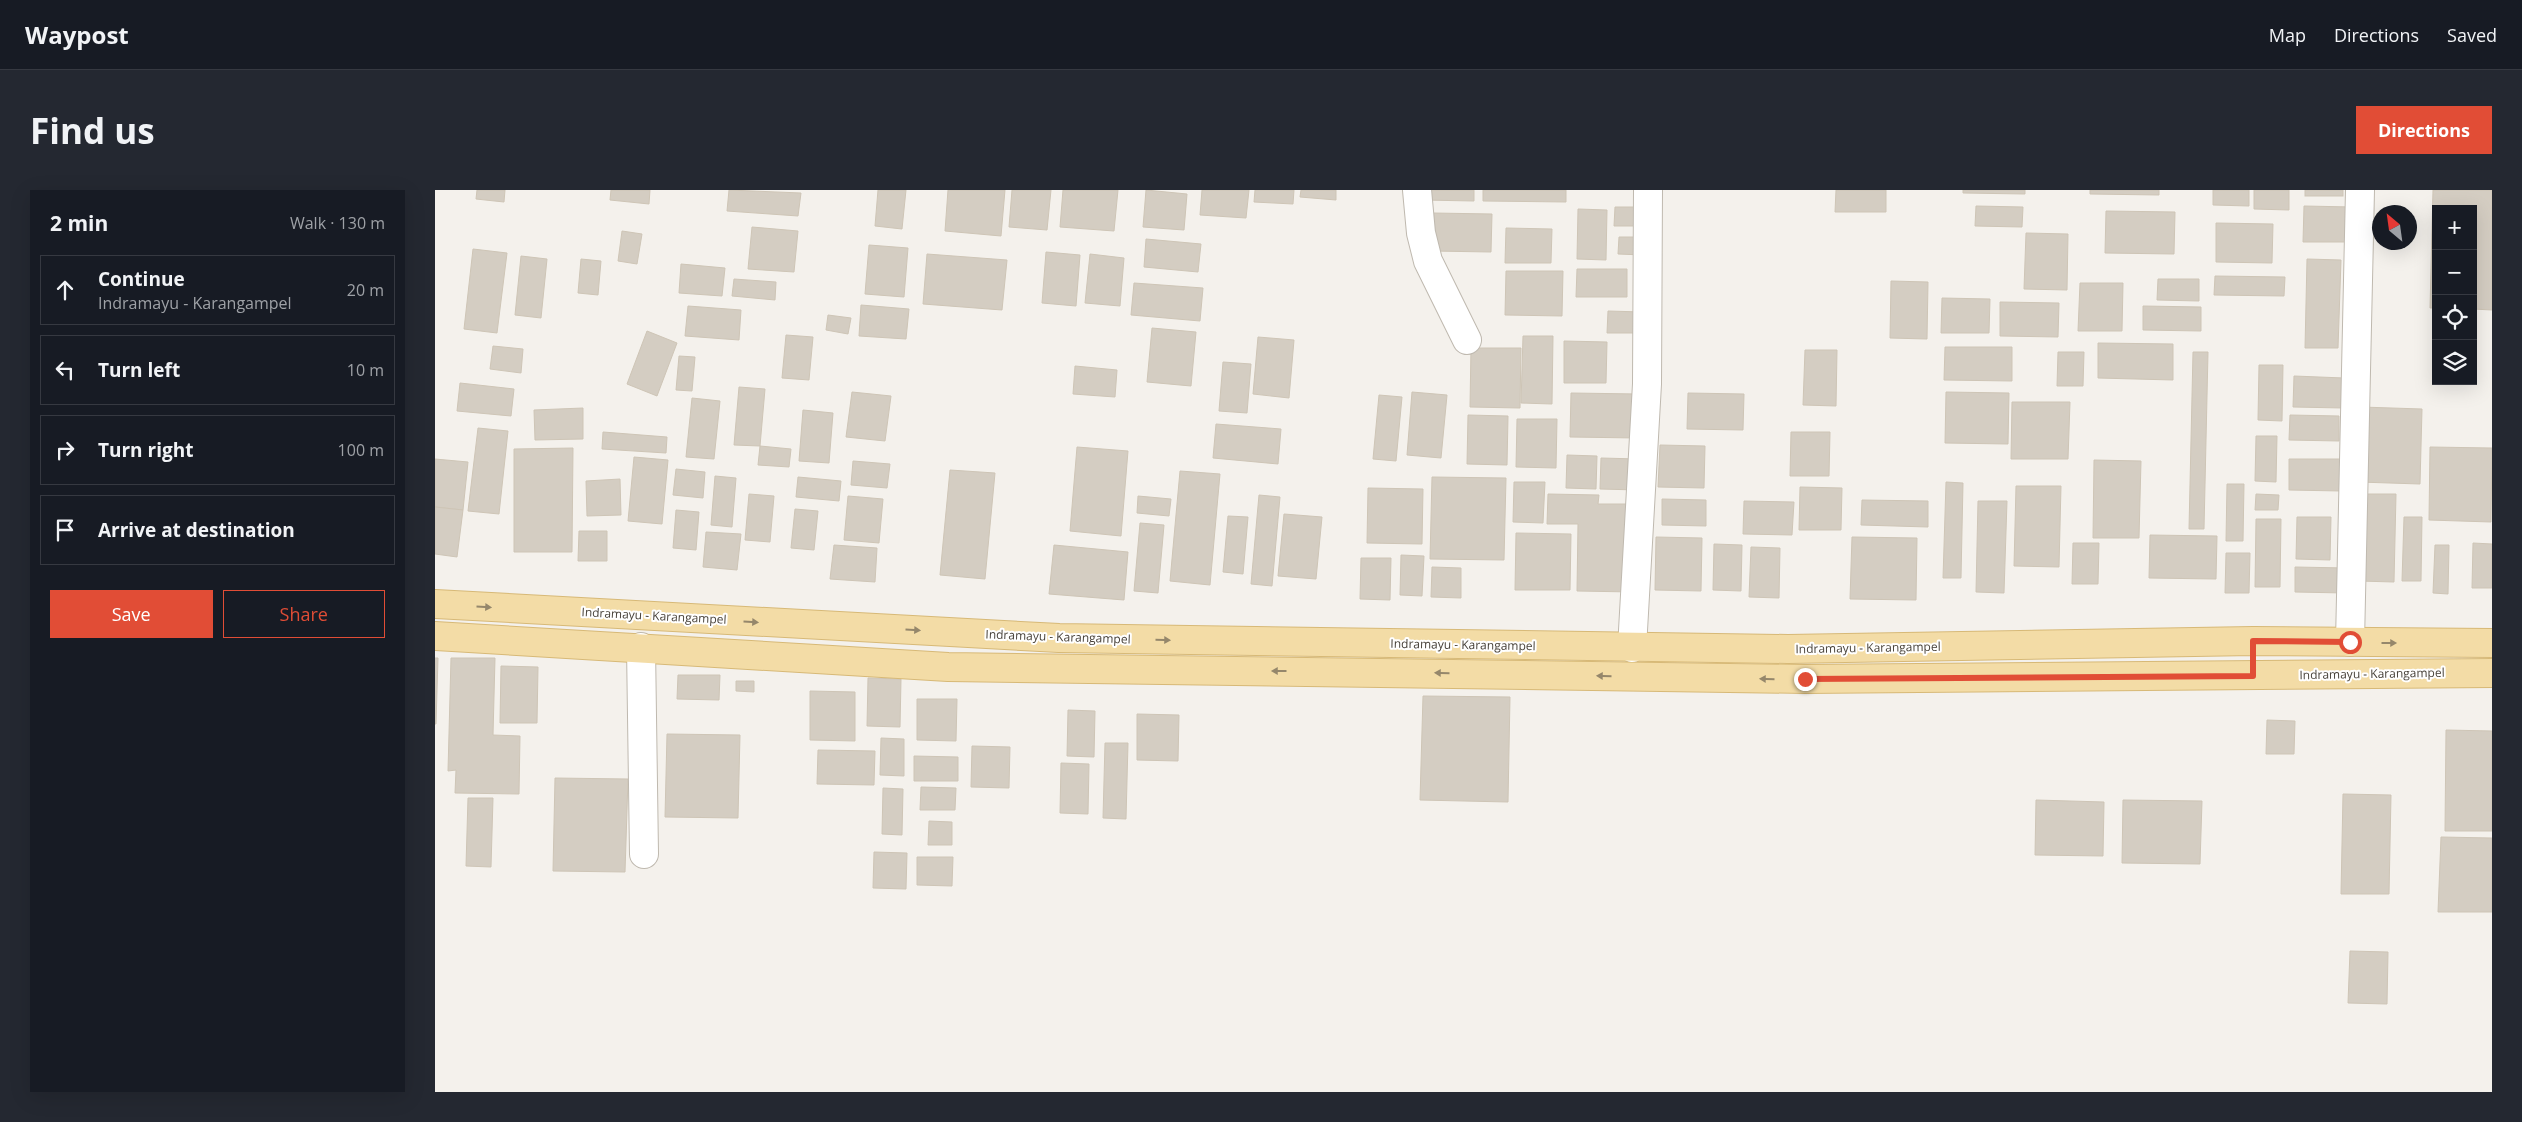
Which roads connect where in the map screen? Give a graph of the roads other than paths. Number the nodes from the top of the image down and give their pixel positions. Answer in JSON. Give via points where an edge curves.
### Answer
{"nodes":[{"id":1,"x":1417,"y":190,"type":"edge"},
{"id":2,"x":1647,"y":190,"type":"edge"},
{"id":3,"x":2360,"y":190,"type":"edge"},
{"id":4,"x":1467,"y":340,"type":"dead end"},
{"id":5,"x":435,"y":604,"type":"edge"},
{"id":6,"x":435,"y":636,"type":"edge"},
{"id":7,"x":2253,"y":641,"type":"junction"},
{"id":8,"x":2350,"y":642,"type":"junction"},
{"id":9,"x":2492,"y":643,"type":"edge"},
{"id":10,"x":641,"y":647,"type":"junction"},
{"id":11,"x":1640,"y":648,"type":"junction"},
{"id":12,"x":2492,"y":673,"type":"edge"},
{"id":13,"x":2253,"y":676,"type":"junction"},
{"id":14,"x":1646,"y":677,"type":"junction"},
{"id":15,"x":644,"y":854,"type":"dead end"}],
"edges":[{"from":1,"to":4,"type":"street","via":[[1421,233],[1428,261]]},
{"from":2,"to":11,"type":"street","via":[[1647,384]]},
{"from":3,"to":8,"type":"street"},
{"from":5,"to":11,"type":"main road","name":"Indramayu - Karangampel","one_way":true,"via":[[1059,638]]},
{"from":6,"to":10,"type":"main road","name":"Indramayu - Karangampel"},
{"from":7,"to":8,"type":"main road","name":"Indramayu - Karangampel"},
{"from":7,"to":11,"type":"main road","name":"Indramayu - Karangampel","via":[[1788,649]]},
{"from":7,"to":13,"type":"main road"},
{"from":8,"to":9,"type":"main road","name":"Indramayu - Karangampel","one_way":true},
{"from":14,"to":10,"type":"main road","name":"Indramayu - Karangampel","one_way":true,"via":[[948,667]]},
{"from":10,"to":15,"type":"street"},
{"from":11,"to":14,"type":"main road"},
{"from":12,"to":13,"type":"main road","name":"Indramayu - Karangampel"},
{"from":13,"to":14,"type":"main road","name":"Indramayu - Karangampel","one_way":true}]}
